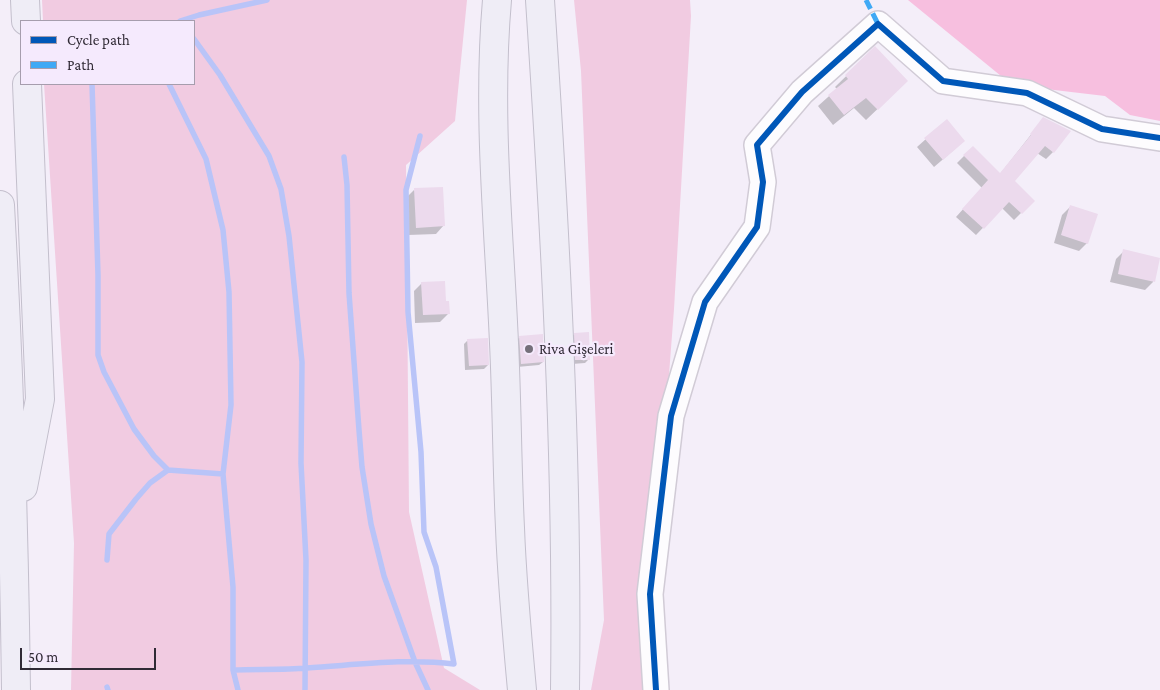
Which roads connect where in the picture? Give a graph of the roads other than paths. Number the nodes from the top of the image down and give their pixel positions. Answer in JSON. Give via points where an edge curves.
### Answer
{"nodes":[{"id":1,"x":25,"y":0,"type":"edge"},
{"id":2,"x":497,"y":0,"type":"edge"},
{"id":3,"x":540,"y":0,"type":"edge"},
{"id":4,"x":26,"y":20,"type":"edge"},
{"id":5,"x":27,"y":85,"type":"edge"},
{"id":6,"x":1160,"y":138,"type":"edge"},
{"id":7,"x":0,"y":205,"type":"edge"},
{"id":8,"x":14,"y":535,"type":"junction"},
{"id":9,"x":16,"y":690,"type":"edge"},
{"id":10,"x":522,"y":690,"type":"edge"},
{"id":11,"x":565,"y":690,"type":"edge"},
{"id":12,"x":656,"y":690,"type":"edge"}],
"edges":[{"from":1,"to":4,"type":"highway"},
{"from":2,"to":10,"type":"highway","via":[[492,117],[510,529]]},
{"from":3,"to":11,"type":"highway","via":[[559,357],[566,578]]},
{"from":5,"to":8,"type":"highway","via":[[40,399]]},
{"from":6,"to":12,"type":"street","via":[[1102,129],[1027,93],[943,81],[878,24],[802,92],[758,145],[763,182],[757,227],[705,302],[671,416],[650,594]]},
{"from":7,"to":8,"type":"highway"},
{"from":8,"to":9,"type":"highway"}]}
